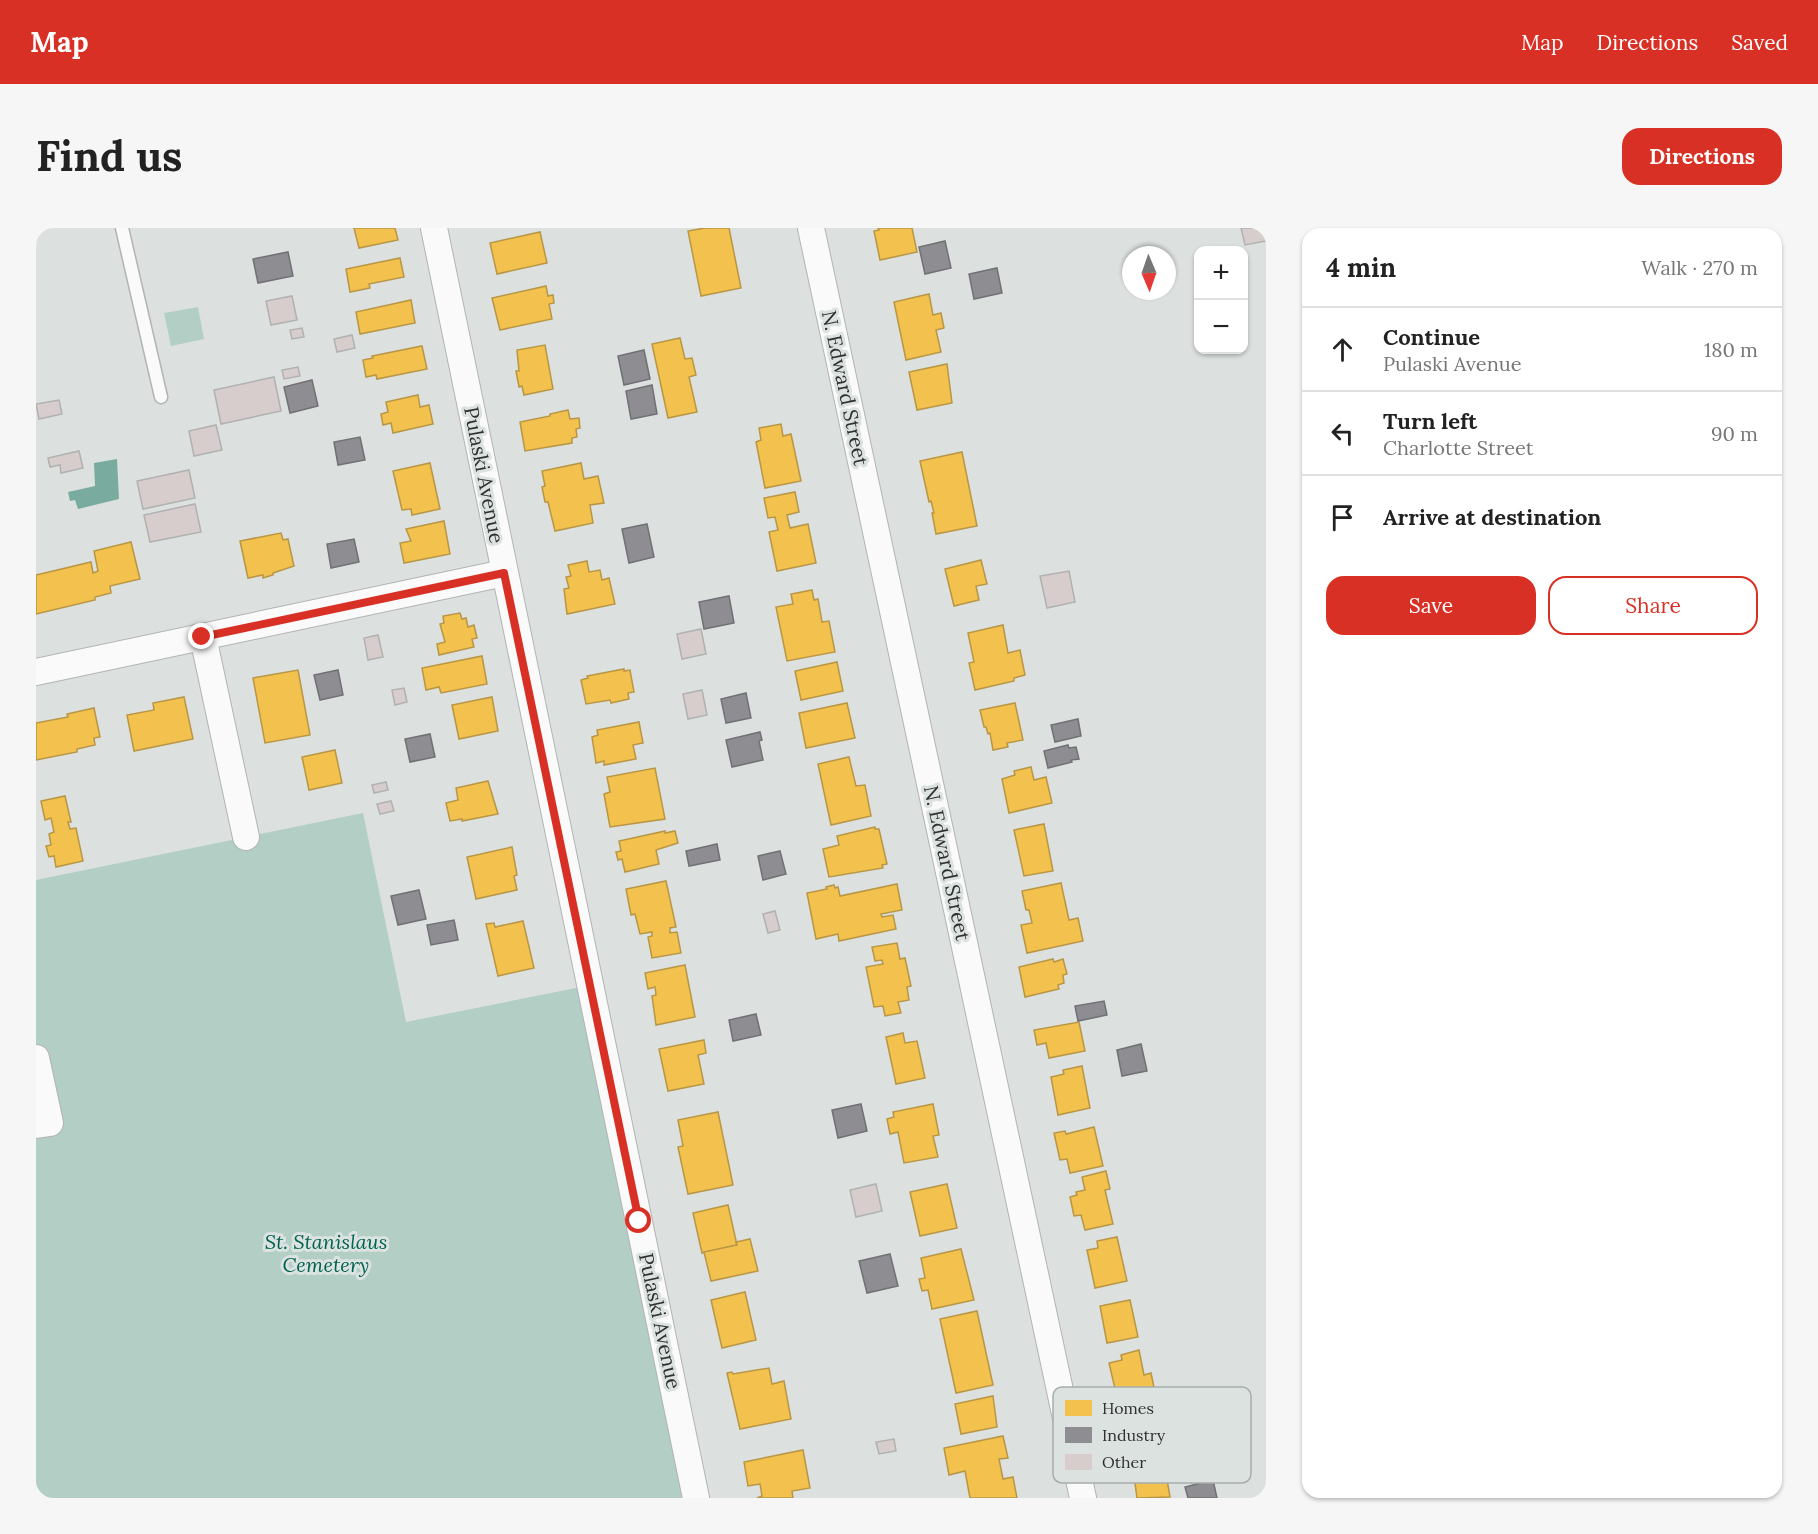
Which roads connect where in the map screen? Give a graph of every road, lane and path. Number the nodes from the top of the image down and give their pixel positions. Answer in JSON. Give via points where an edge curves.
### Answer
{"nodes":[{"id":1,"x":122,"y":228,"type":"edge"},
{"id":2,"x":434,"y":228,"type":"edge"},
{"id":3,"x":811,"y":228,"type":"edge"},
{"id":4,"x":160,"y":397,"type":"dead end"},
{"id":5,"x":504,"y":573,"type":"junction"},
{"id":6,"x":202,"y":637,"type":"junction"},
{"id":7,"x":36,"y":672,"type":"edge"},
{"id":8,"x":246,"y":837,"type":"dead end"},
{"id":9,"x":36,"y":1058,"type":"edge"},
{"id":10,"x":43,"y":1124,"type":"edge"},
{"id":11,"x":1059,"y":1387,"type":"edge"},
{"id":12,"x":1080,"y":1483,"type":"edge"},
{"id":13,"x":696,"y":1498,"type":"edge"},
{"id":14,"x":1083,"y":1498,"type":"edge"}],
"edges":[{"from":1,"to":4,"type":"lane"},
{"from":2,"to":5,"type":"street","name":"Pulaski Avenue"},
{"from":3,"to":11,"type":"street","name":"N. Edward Street"},
{"from":5,"to":6,"type":"street"},
{"from":5,"to":13,"type":"street","name":"Pulaski Avenue"},
{"from":6,"to":7,"type":"street"},
{"from":6,"to":8,"type":"street"},
{"from":9,"to":10,"type":"street"},
{"from":12,"to":14,"type":"street","name":"N. Edward Street"}]}
